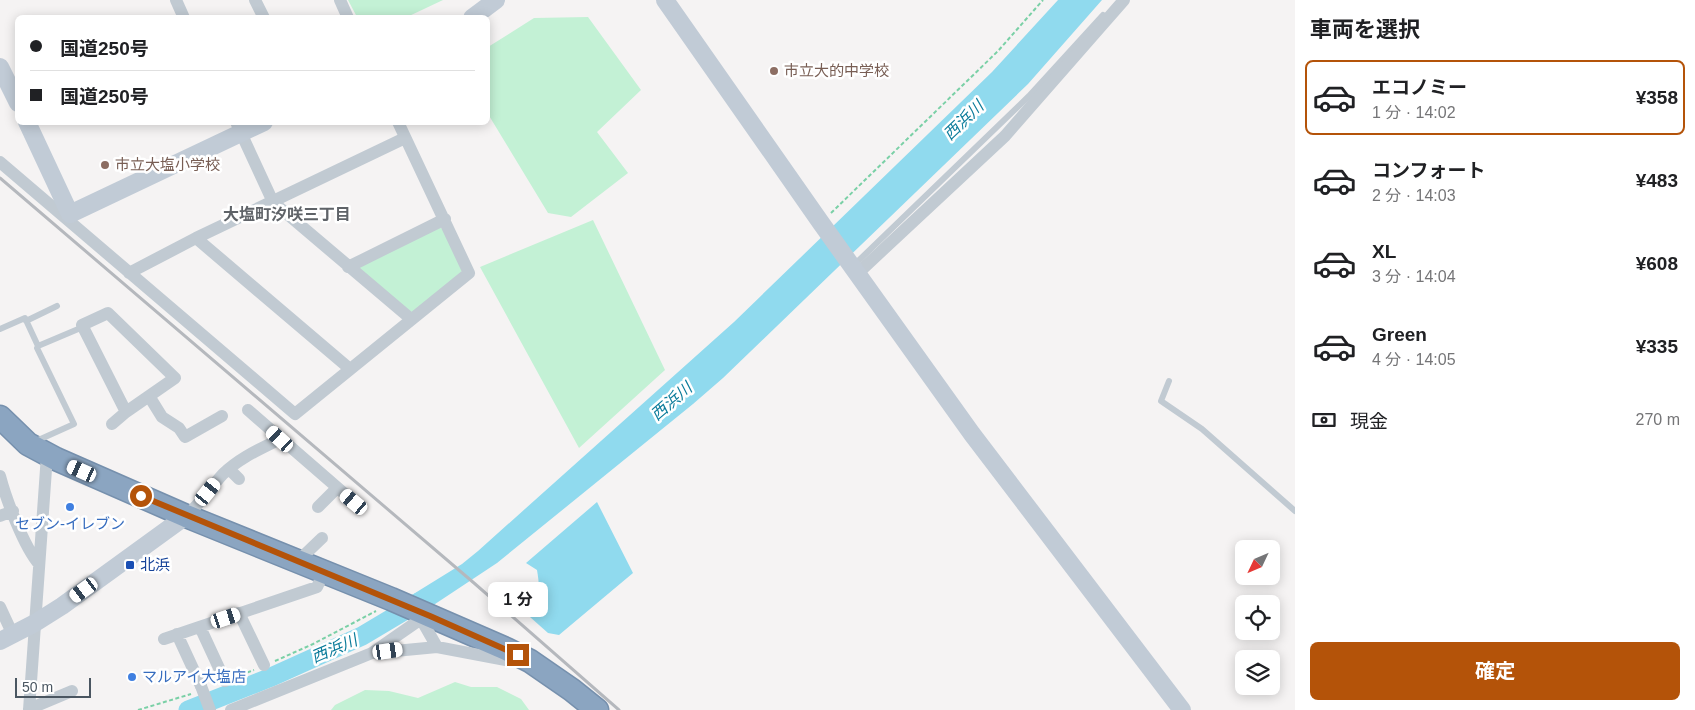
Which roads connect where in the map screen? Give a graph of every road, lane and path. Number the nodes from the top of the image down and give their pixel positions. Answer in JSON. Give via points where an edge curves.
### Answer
{"nodes":[{"id":1,"x":176,"y":0,"type":"edge"},
{"id":2,"x":255,"y":0,"type":"edge"},
{"id":3,"x":340,"y":0,"type":"edge"},
{"id":4,"x":496,"y":0,"type":"edge"},
{"id":5,"x":665,"y":0,"type":"edge"},
{"id":6,"x":1043,"y":0,"type":"edge"},
{"id":7,"x":1116,"y":0,"type":"edge"},
{"id":8,"x":1124,"y":0,"type":"edge"},
{"id":9,"x":183,"y":15,"type":"edge"},
{"id":10,"x":262,"y":15,"type":"edge"},
{"id":11,"x":347,"y":15,"type":"edge"},
{"id":12,"x":476,"y":15,"type":"edge"},
{"id":13,"x":0,"y":66,"type":"edge"},
{"id":14,"x":15,"y":97,"type":"edge"},
{"id":15,"x":28,"y":125,"type":"edge"},
{"id":16,"x":251,"y":125,"type":"edge"},
{"id":17,"x":399,"y":125,"type":"edge"},
{"id":18,"x":238,"y":128,"type":"edge"},
{"id":19,"x":405,"y":138,"type":"junction"},
{"id":20,"x":0,"y":162,"type":"edge"},
{"id":21,"x":5,"y":176,"type":"edge"},
{"id":22,"x":273,"y":202,"type":"junction"},
{"id":23,"x":67,"y":216,"type":"junction"},
{"id":24,"x":445,"y":219,"type":"junction"},
{"id":25,"x":821,"y":223,"type":"junction"},
{"id":26,"x":196,"y":238,"type":"junction"},
{"id":27,"x":348,"y":267,"type":"junction"},
{"id":28,"x":854,"y":270,"type":"junction"},
{"id":29,"x":129,"y":273,"type":"junction"},
{"id":30,"x":57,"y":306,"type":"dead end"},
{"id":31,"x":411,"y":319,"type":"junction"},
{"id":32,"x":26,"y":320,"type":"junction"},
{"id":33,"x":83,"y":327,"type":"junction"},
{"id":34,"x":0,"y":329,"type":"edge"},
{"id":35,"x":38,"y":346,"type":"junction"},
{"id":36,"x":350,"y":369,"type":"junction"},
{"id":37,"x":1169,"y":381,"type":"dead end"},
{"id":38,"x":149,"y":396,"type":"junction"},
{"id":39,"x":248,"y":410,"type":"dead end"},
{"id":40,"x":126,"y":412,"type":"junction"},
{"id":41,"x":215,"y":416,"type":"dead end"},
{"id":42,"x":0,"y":417,"type":"edge"},
{"id":43,"x":112,"y":424,"type":"dead end"},
{"id":44,"x":280,"y":439,"type":"junction"},
{"id":45,"x":38,"y":450,"type":"junction"},
{"id":46,"x":229,"y":469,"type":"junction"},
{"id":47,"x":0,"y":476,"type":"edge"},
{"id":48,"x":239,"y":479,"type":"dead end"},
{"id":49,"x":337,"y":488,"type":"junction"},
{"id":50,"x":354,"y":502,"type":"dead end"},
{"id":51,"x":318,"y":507,"type":"dead end"},
{"id":52,"x":13,"y":511,"type":"junction"},
{"id":53,"x":1295,"y":511,"type":"edge"},
{"id":54,"x":0,"y":516,"type":"edge"},
{"id":55,"x":186,"y":516,"type":"junction"},
{"id":56,"x":322,"y":538,"type":"dead end"},
{"id":57,"x":298,"y":561,"type":"junction"},
{"id":58,"x":40,"y":564,"type":"junction"},
{"id":59,"x":324,"y":572,"type":"junction"},
{"id":60,"x":0,"y":607,"type":"edge"},
{"id":61,"x":239,"y":614,"type":"junction"},
{"id":62,"x":426,"y":618,"type":"junction"},
{"id":63,"x":36,"y":623,"type":"junction"},
{"id":64,"x":200,"y":627,"type":"junction"},
{"id":65,"x":177,"y":634,"type":"junction"},
{"id":66,"x":6,"y":638,"type":"edge"},
{"id":67,"x":164,"y":639,"type":"dead end"},
{"id":68,"x":437,"y":646,"type":"junction"},
{"id":69,"x":372,"y":653,"type":"junction"},
{"id":70,"x":530,"y":661,"type":"junction"},
{"id":71,"x":264,"y":665,"type":"dead end"},
{"id":72,"x":225,"y":681,"type":"dead end"},
{"id":73,"x":72,"y":691,"type":"dead end"},
{"id":74,"x":29,"y":709,"type":"edge"},
{"id":75,"x":210,"y":710,"type":"edge"},
{"id":76,"x":231,"y":710,"type":"edge"},
{"id":77,"x":597,"y":710,"type":"edge"},
{"id":78,"x":1182,"y":710,"type":"edge"}],
"edges":[{"from":1,"to":9,"type":"street"},
{"from":2,"to":10,"type":"street"},
{"from":3,"to":11,"type":"street"},
{"from":4,"to":12,"type":"street"},
{"from":5,"to":25,"type":"street"},
{"from":6,"to":25,"type":"path","via":[[998,51]]},
{"from":7,"to":28,"type":"lane","via":[[1029,96]]},
{"from":8,"to":28,"type":"street","via":[[1005,136]]},
{"from":13,"to":14,"type":"street"},
{"from":15,"to":23,"type":"street"},
{"from":16,"to":18,"type":"street"},
{"from":17,"to":19,"type":"street"},
{"from":18,"to":22,"type":"street"},
{"from":18,"to":23,"type":"street"},
{"from":19,"to":22,"type":"street"},
{"from":19,"to":24,"type":"street"},
{"from":20,"to":21,"type":"street"},
{"from":21,"to":23,"type":"street"},
{"from":22,"to":26,"type":"street"},
{"from":22,"to":27,"type":"street"},
{"from":23,"to":29,"type":"street"},
{"from":24,"to":27,"type":"street"},
{"from":24,"to":31,"type":"street","via":[[469,273]]},
{"from":25,"to":28,"type":"street"},
{"from":26,"to":29,"type":"street"},
{"from":26,"to":36,"type":"street"},
{"from":27,"to":31,"type":"street"},
{"from":28,"to":78,"type":"street","via":[[972,434]]},
{"from":29,"to":36,"type":"street","via":[[295,414]]},
{"from":30,"to":32,"type":"lane"},
{"from":31,"to":36,"type":"street"},
{"from":32,"to":34,"type":"lane"},
{"from":32,"to":35,"type":"lane"},
{"from":33,"to":35,"type":"lane"},
{"from":33,"to":38,"type":"street","via":[[108,313],[175,378]]},
{"from":33,"to":40,"type":"street"},
{"from":35,"to":45,"type":"lane","via":[[74,424]]},
{"from":37,"to":53,"type":"lane","via":[[1161,401],[1202,429]]},
{"from":38,"to":40,"type":"street"},
{"from":38,"to":41,"type":"street","via":[[162,417],[179,428],[185,438]]},
{"from":39,"to":44,"type":"street"},
{"from":40,"to":43,"type":"street"},
{"from":42,"to":45,"type":"highway"},
{"from":44,"to":46,"type":"street"},
{"from":44,"to":49,"type":"street"},
{"from":45,"to":55,"type":"highway"},
{"from":45,"to":58,"type":"street"},
{"from":46,"to":48,"type":"street"},
{"from":46,"to":55,"type":"street"},
{"from":47,"to":52,"type":"street"},
{"from":49,"to":50,"type":"street"},
{"from":49,"to":51,"type":"street"},
{"from":52,"to":54,"type":"street"},
{"from":52,"to":58,"type":"street"},
{"from":55,"to":57,"type":"highway"},
{"from":55,"to":63,"type":"street"},
{"from":56,"to":57,"type":"street"},
{"from":57,"to":59,"type":"highway"},
{"from":58,"to":63,"type":"street"},
{"from":59,"to":61,"type":"street","via":[[317,587]]},
{"from":59,"to":62,"type":"highway","via":[[391,599]]},
{"from":60,"to":66,"type":"street"},
{"from":61,"to":64,"type":"street"},
{"from":61,"to":71,"type":"street"},
{"from":62,"to":68,"type":"street"},
{"from":62,"to":69,"type":"street"},
{"from":62,"to":70,"type":"highway"},
{"from":63,"to":66,"type":"street"},
{"from":63,"to":74,"type":"street"},
{"from":64,"to":65,"type":"street"},
{"from":64,"to":72,"type":"street"},
{"from":65,"to":67,"type":"street"},
{"from":65,"to":75,"type":"street","bridge":true},
{"from":68,"to":69,"type":"street"},
{"from":68,"to":70,"type":"street","via":[[511,662]]},
{"from":69,"to":76,"type":"street"},
{"from":70,"to":77,"type":"highway","via":[[573,697]]},
{"from":73,"to":74,"type":"street"}]}
